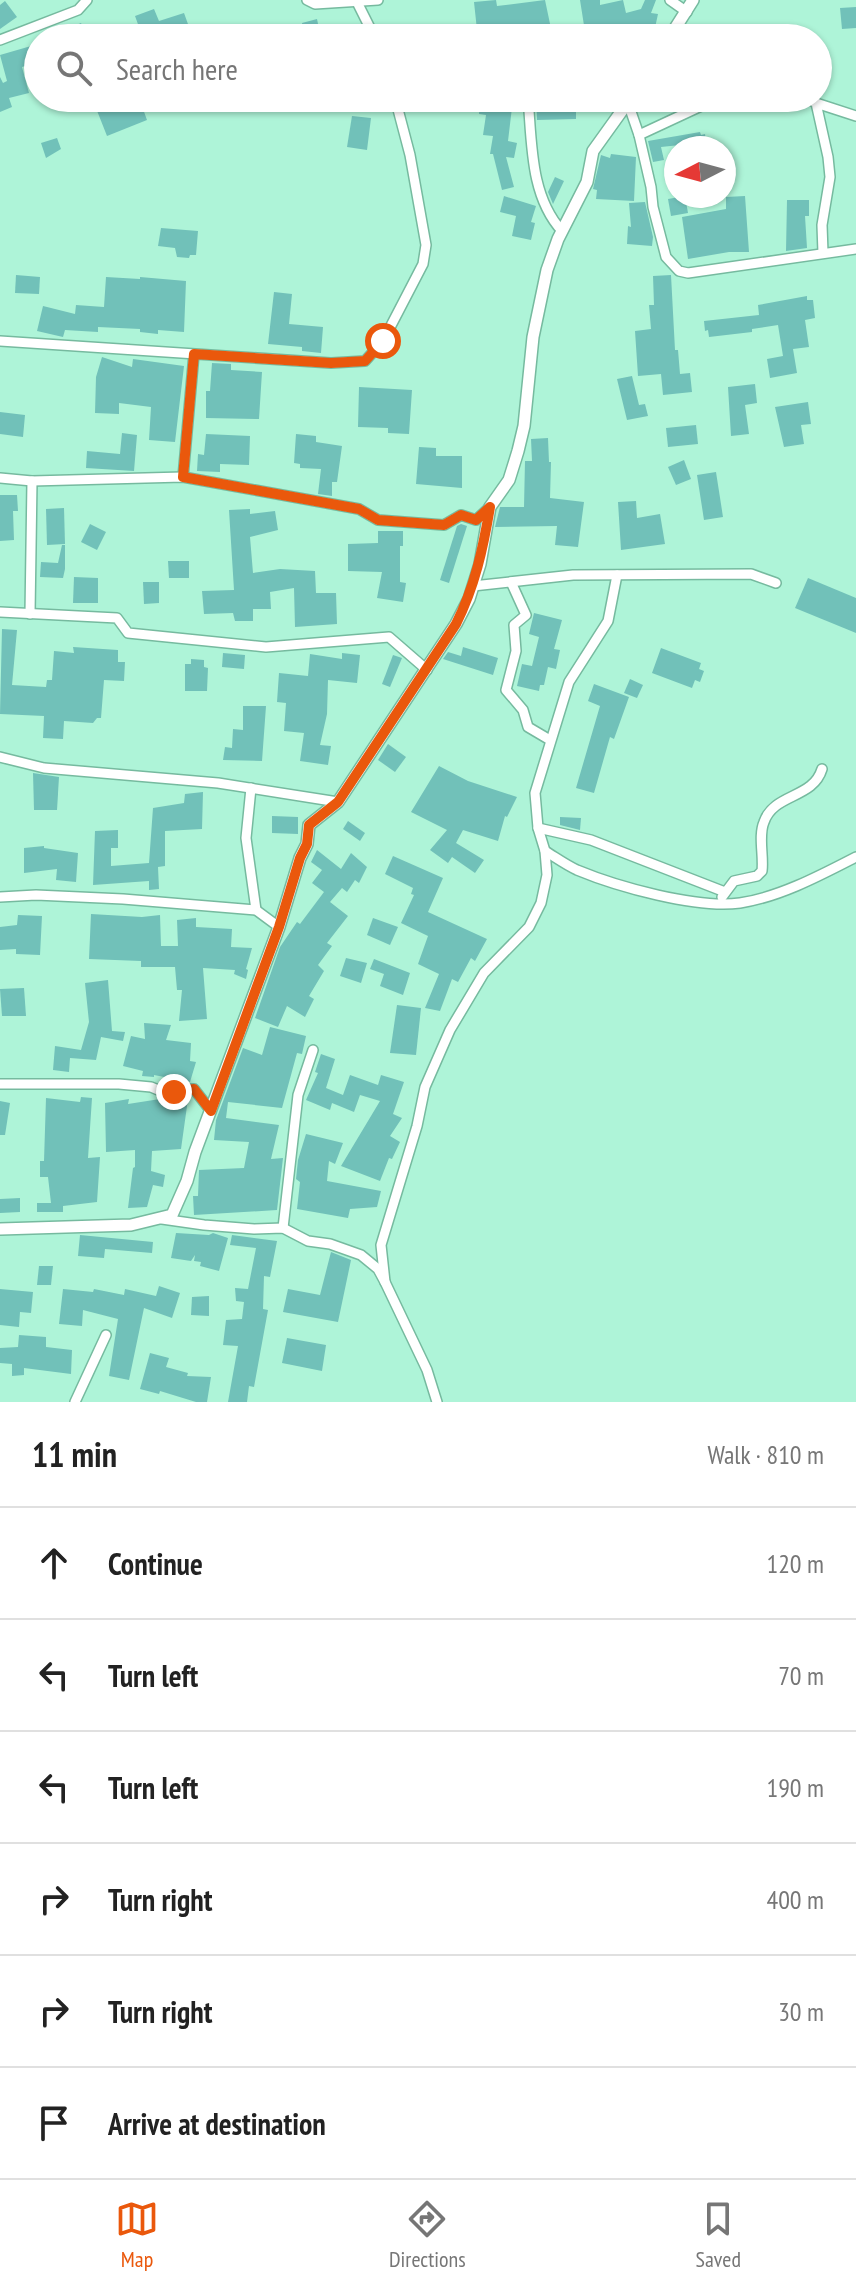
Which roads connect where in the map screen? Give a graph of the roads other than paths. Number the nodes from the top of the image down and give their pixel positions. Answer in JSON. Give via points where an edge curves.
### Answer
{"nodes":[{"id":1,"x":87,"y":0,"type":"edge"},
{"id":2,"x":307,"y":0,"type":"edge"},
{"id":3,"x":356,"y":0,"type":"edge"},
{"id":4,"x":378,"y":0,"type":"edge"},
{"id":5,"x":670,"y":0,"type":"edge"},
{"id":6,"x":693,"y":0,"type":"edge"},
{"id":7,"x":687,"y":12,"type":"junction"},
{"id":8,"x":42,"y":24,"type":"edge"},
{"id":9,"x":368,"y":24,"type":"edge"},
{"id":10,"x":679,"y":24,"type":"edge"},
{"id":11,"x":24,"y":31,"type":"edge"},
{"id":12,"x":0,"y":40,"type":"edge"},
{"id":13,"x":832,"y":108,"type":"edge"},
{"id":14,"x":399,"y":112,"type":"edge"},
{"id":15,"x":529,"y":112,"type":"edge"},
{"id":16,"x":621,"y":112,"type":"edge"},
{"id":17,"x":633,"y":112,"type":"edge"},
{"id":18,"x":688,"y":112,"type":"edge"},
{"id":19,"x":815,"y":112,"type":"edge"},
{"id":20,"x":856,"y":116,"type":"edge"},
{"id":21,"x":639,"y":135,"type":"junction"},
{"id":22,"x":562,"y":231,"type":"junction"},
{"id":23,"x":856,"y":249,"type":"edge"},
{"id":24,"x":823,"y":253,"type":"junction"},
{"id":25,"x":0,"y":341,"type":"edge"},
{"id":26,"x":194,"y":354,"type":"junction"},
{"id":27,"x":183,"y":477,"type":"junction"},
{"id":28,"x":0,"y":478,"type":"edge"},
{"id":29,"x":32,"y":481,"type":"junction"},
{"id":30,"x":490,"y":507,"type":"junction"},
{"id":31,"x":617,"y":575,"type":"junction"},
{"id":32,"x":511,"y":582,"type":"junction"},
{"id":33,"x":776,"y":583,"type":"dead end"},
{"id":34,"x":473,"y":586,"type":"junction"},
{"id":35,"x":0,"y":612,"type":"edge"},
{"id":36,"x":30,"y":614,"type":"junction"},
{"id":37,"x":427,"y":670,"type":"junction"},
{"id":38,"x":550,"y":740,"type":"junction"},
{"id":39,"x":0,"y":757,"type":"edge"},
{"id":40,"x":822,"y":769,"type":"dead end"},
{"id":41,"x":251,"y":788,"type":"junction"},
{"id":42,"x":338,"y":802,"type":"junction"},
{"id":43,"x":538,"y":828,"type":"junction"},
{"id":44,"x":545,"y":851,"type":"junction"},
{"id":45,"x":856,"y":857,"type":"edge"},
{"id":46,"x":725,"y":892,"type":"junction"},
{"id":47,"x":0,"y":897,"type":"edge"},
{"id":48,"x":719,"y":903,"type":"junction"},
{"id":49,"x":256,"y":910,"type":"junction"},
{"id":50,"x":279,"y":927,"type":"junction"},
{"id":51,"x":313,"y":1050,"type":"dead end"},
{"id":52,"x":0,"y":1084,"type":"edge"},
{"id":53,"x":211,"y":1111,"type":"junction"},
{"id":54,"x":155,"y":1217,"type":"junction"},
{"id":55,"x":283,"y":1228,"type":"junction"},
{"id":56,"x":0,"y":1229,"type":"edge"},
{"id":57,"x":381,"y":1245,"type":"junction"},
{"id":58,"x":361,"y":1255,"type":"junction"},
{"id":59,"x":385,"y":1282,"type":"junction"},
{"id":60,"x":106,"y":1335,"type":"dead end"},
{"id":61,"x":75,"y":1402,"type":"edge"},
{"id":62,"x":437,"y":1402,"type":"edge"}],
"edges":[{"from":1,"to":8,"type":"street","via":[[78,10]]},
{"from":2,"to":3,"type":"street"},
{"from":3,"to":4,"type":"street"},
{"from":3,"to":9,"type":"street"},
{"from":5,"to":7,"type":"street"},
{"from":6,"to":7,"type":"street"},
{"from":7,"to":10,"type":"street"},
{"from":11,"to":12,"type":"street"},
{"from":13,"to":20,"type":"street"},
{"from":14,"to":26,"type":"street","via":[[426,245],[423,264],[383,341],[365,361]]},
{"from":15,"to":22,"type":"street","via":[[543,202]]},
{"from":16,"to":22,"type":"street","via":[[593,151],[587,182]]},
{"from":17,"to":21,"type":"street"},
{"from":18,"to":21,"type":"street"},
{"from":19,"to":24,"type":"street","via":[[830,177]]},
{"from":21,"to":24,"type":"street","via":[[660,237],[666,257],[679,271]]},
{"from":22,"to":30,"type":"street","via":[[539,302],[518,451],[509,480]]},
{"from":23,"to":24,"type":"street"},
{"from":25,"to":26,"type":"street"},
{"from":26,"to":27,"type":"street"},
{"from":27,"to":29,"type":"street"},
{"from":27,"to":30,"type":"street","via":[[359,509],[378,520],[444,525],[461,515],[476,520]]},
{"from":28,"to":29,"type":"street"},
{"from":29,"to":36,"type":"street"},
{"from":30,"to":34,"type":"street"},
{"from":31,"to":32,"type":"street"},
{"from":31,"to":33,"type":"street","via":[[751,574]]},
{"from":31,"to":38,"type":"street","via":[[608,621],[569,682]]},
{"from":32,"to":34,"type":"street"},
{"from":32,"to":38,"type":"street","via":[[526,615],[514,625],[516,651],[506,690],[523,710],[528,727]]},
{"from":34,"to":37,"type":"street"},
{"from":35,"to":36,"type":"street"},
{"from":36,"to":37,"type":"street","via":[[117,618],[128,633],[266,647],[389,637]]},
{"from":37,"to":42,"type":"street"},
{"from":38,"to":43,"type":"street","via":[[535,793]]},
{"from":39,"to":41,"type":"street","via":[[44,768]]},
{"from":40,"to":46,"type":"street","via":[[811,787],[769,812],[762,824],[762,871],[734,881]]},
{"from":41,"to":42,"type":"street"},
{"from":41,"to":49,"type":"street","via":[[246,838]]},
{"from":42,"to":50,"type":"street","via":[[309,825]]},
{"from":43,"to":44,"type":"street"},
{"from":43,"to":46,"type":"street","via":[[591,840]]},
{"from":44,"to":48,"type":"street","via":[[576,870],[656,895]]},
{"from":44,"to":57,"type":"street","via":[[547,875],[535,915],[484,973],[425,1087]]},
{"from":45,"to":48,"type":"street","via":[[777,892],[741,903]]},
{"from":46,"to":48,"type":"street"},
{"from":47,"to":49,"type":"street","via":[[123,899]]},
{"from":49,"to":50,"type":"street"},
{"from":50,"to":53,"type":"street"},
{"from":51,"to":55,"type":"street","via":[[298,1095]]},
{"from":52,"to":53,"type":"street","via":[[194,1089]]},
{"from":53,"to":54,"type":"street","via":[[172,1215]]},
{"from":54,"to":55,"type":"street"},
{"from":54,"to":56,"type":"street","via":[[131,1225]]},
{"from":55,"to":58,"type":"street","via":[[308,1241]]},
{"from":57,"to":58,"type":"street"},
{"from":57,"to":59,"type":"street"},
{"from":58,"to":59,"type":"street"},
{"from":59,"to":62,"type":"street"},
{"from":60,"to":61,"type":"street"}]}
